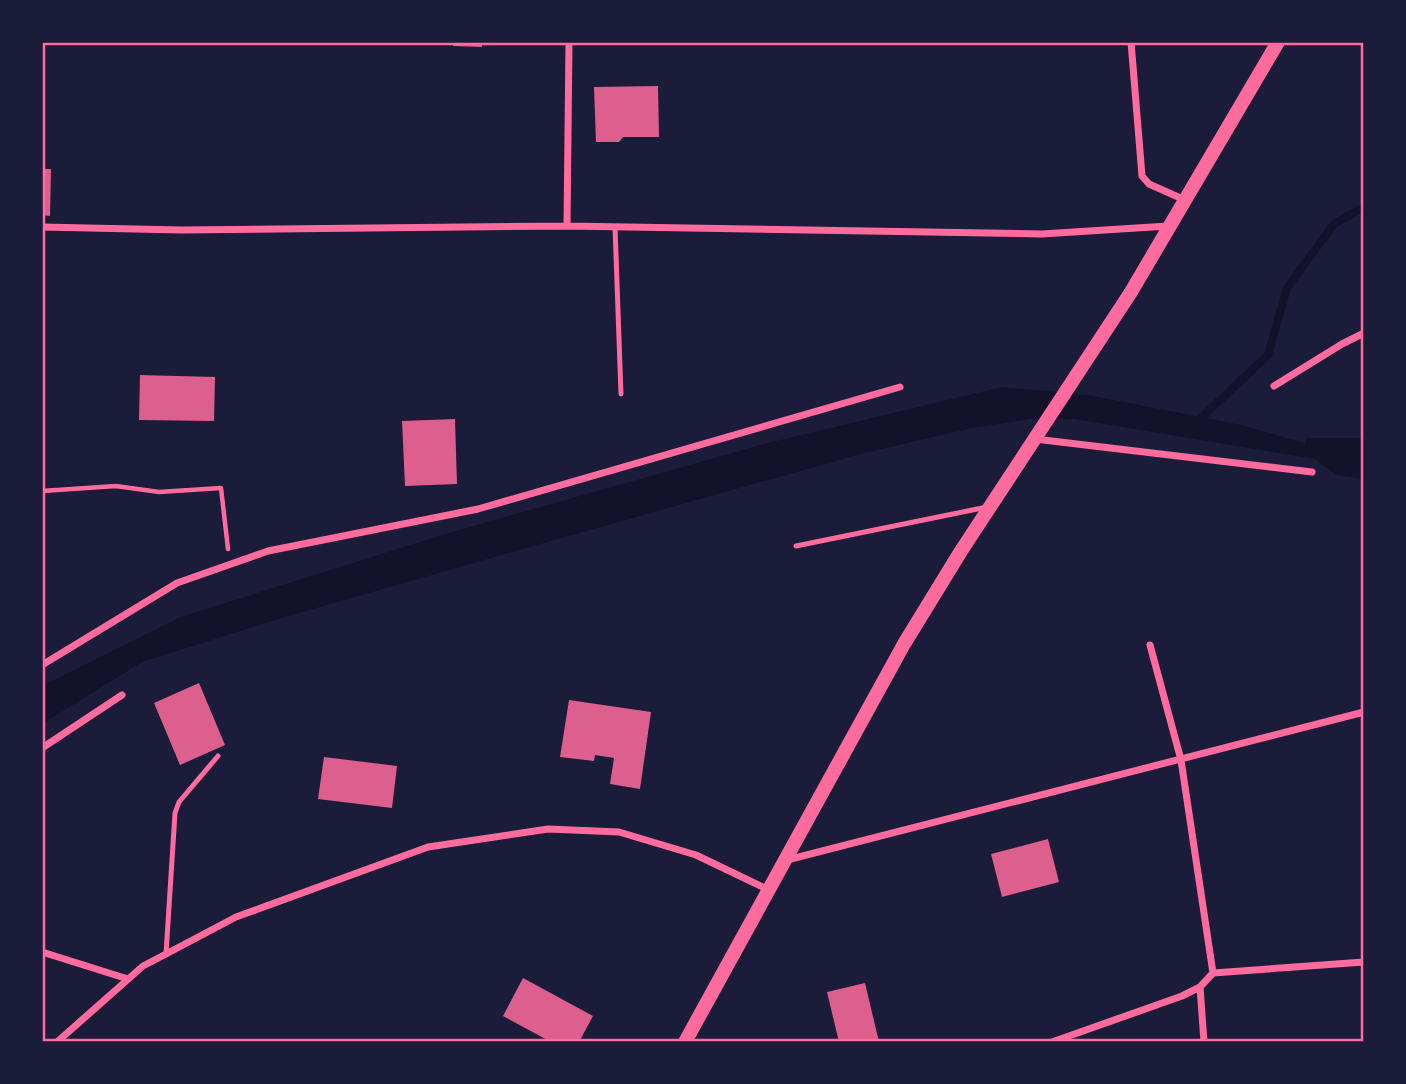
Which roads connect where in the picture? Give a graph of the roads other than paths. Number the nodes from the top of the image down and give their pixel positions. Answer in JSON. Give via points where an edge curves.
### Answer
{"nodes":[{"id":1,"x":569,"y":42,"type":"edge"},
{"id":2,"x":1132,"y":42,"type":"edge"},
{"id":3,"x":1278,"y":42,"type":"edge"},
{"id":4,"x":1185,"y":200,"type":"junction"},
{"id":5,"x":566,"y":226,"type":"junction"},
{"id":6,"x":1169,"y":226,"type":"junction"},
{"id":7,"x":42,"y":227,"type":"edge"},
{"id":8,"x":615,"y":227,"type":"junction"},
{"id":9,"x":1364,"y":333,"type":"edge"},
{"id":10,"x":1275,"y":386,"type":"dead end"},
{"id":11,"x":900,"y":387,"type":"dead end"},
{"id":12,"x":621,"y":394,"type":"dead end"},
{"id":13,"x":1034,"y":439,"type":"junction"},
{"id":14,"x":1312,"y":472,"type":"dead end"},
{"id":15,"x":990,"y":507,"type":"junction"},
{"id":16,"x":796,"y":546,"type":"dead end"},
{"id":17,"x":1150,"y":645,"type":"dead end"},
{"id":18,"x":42,"y":664,"type":"edge"},
{"id":19,"x":122,"y":695,"type":"dead end"},
{"id":20,"x":1364,"y":712,"type":"edge"},
{"id":21,"x":42,"y":748,"type":"edge"},
{"id":22,"x":218,"y":756,"type":"dead end"},
{"id":23,"x":1181,"y":760,"type":"junction"},
{"id":24,"x":783,"y":861,"type":"junction"},
{"id":25,"x":767,"y":889,"type":"junction"},
{"id":26,"x":42,"y":952,"type":"edge"},
{"id":27,"x":166,"y":954,"type":"junction"},
{"id":28,"x":1364,"y":962,"type":"edge"},
{"id":29,"x":1213,"y":973,"type":"junction"},
{"id":30,"x":128,"y":979,"type":"junction"},
{"id":31,"x":1200,"y":987,"type":"junction"},
{"id":32,"x":57,"y":1042,"type":"edge"},
{"id":33,"x":685,"y":1042,"type":"edge"},
{"id":34,"x":1052,"y":1042,"type":"edge"},
{"id":35,"x":1204,"y":1042,"type":"edge"}],
"edges":[{"from":1,"to":5,"type":"street"},
{"from":2,"to":4,"type":"street","via":[[1142,176],[1149,184]]},
{"from":3,"to":4,"type":"main road"},
{"from":4,"to":6,"type":"main road"},
{"from":5,"to":7,"type":"street"},
{"from":5,"to":8,"type":"street"},
{"from":6,"to":8,"type":"street","via":[[1042,234]]},
{"from":6,"to":13,"type":"main road"},
{"from":8,"to":12,"type":"lane"},
{"from":9,"to":10,"type":"street"},
{"from":11,"to":18,"type":"street","via":[[478,509],[268,551],[177,583]]},
{"from":13,"to":14,"type":"street"},
{"from":13,"to":15,"type":"main road"},
{"from":15,"to":16,"type":"lane"},
{"from":15,"to":24,"type":"main road","via":[[904,644]]},
{"from":17,"to":23,"type":"street"},
{"from":19,"to":21,"type":"street"},
{"from":20,"to":23,"type":"street"},
{"from":22,"to":27,"type":"lane","via":[[175,813]]},
{"from":23,"to":24,"type":"street"},
{"from":23,"to":29,"type":"street"},
{"from":24,"to":25,"type":"main road"},
{"from":25,"to":27,"type":"street","via":[[696,856],[618,832],[548,829],[428,847],[236,917]]},
{"from":25,"to":33,"type":"main road"},
{"from":26,"to":30,"type":"street"},
{"from":27,"to":30,"type":"street"},
{"from":28,"to":29,"type":"street"},
{"from":29,"to":31,"type":"street"},
{"from":30,"to":32,"type":"street"},
{"from":31,"to":34,"type":"street"},
{"from":31,"to":35,"type":"street"}]}
